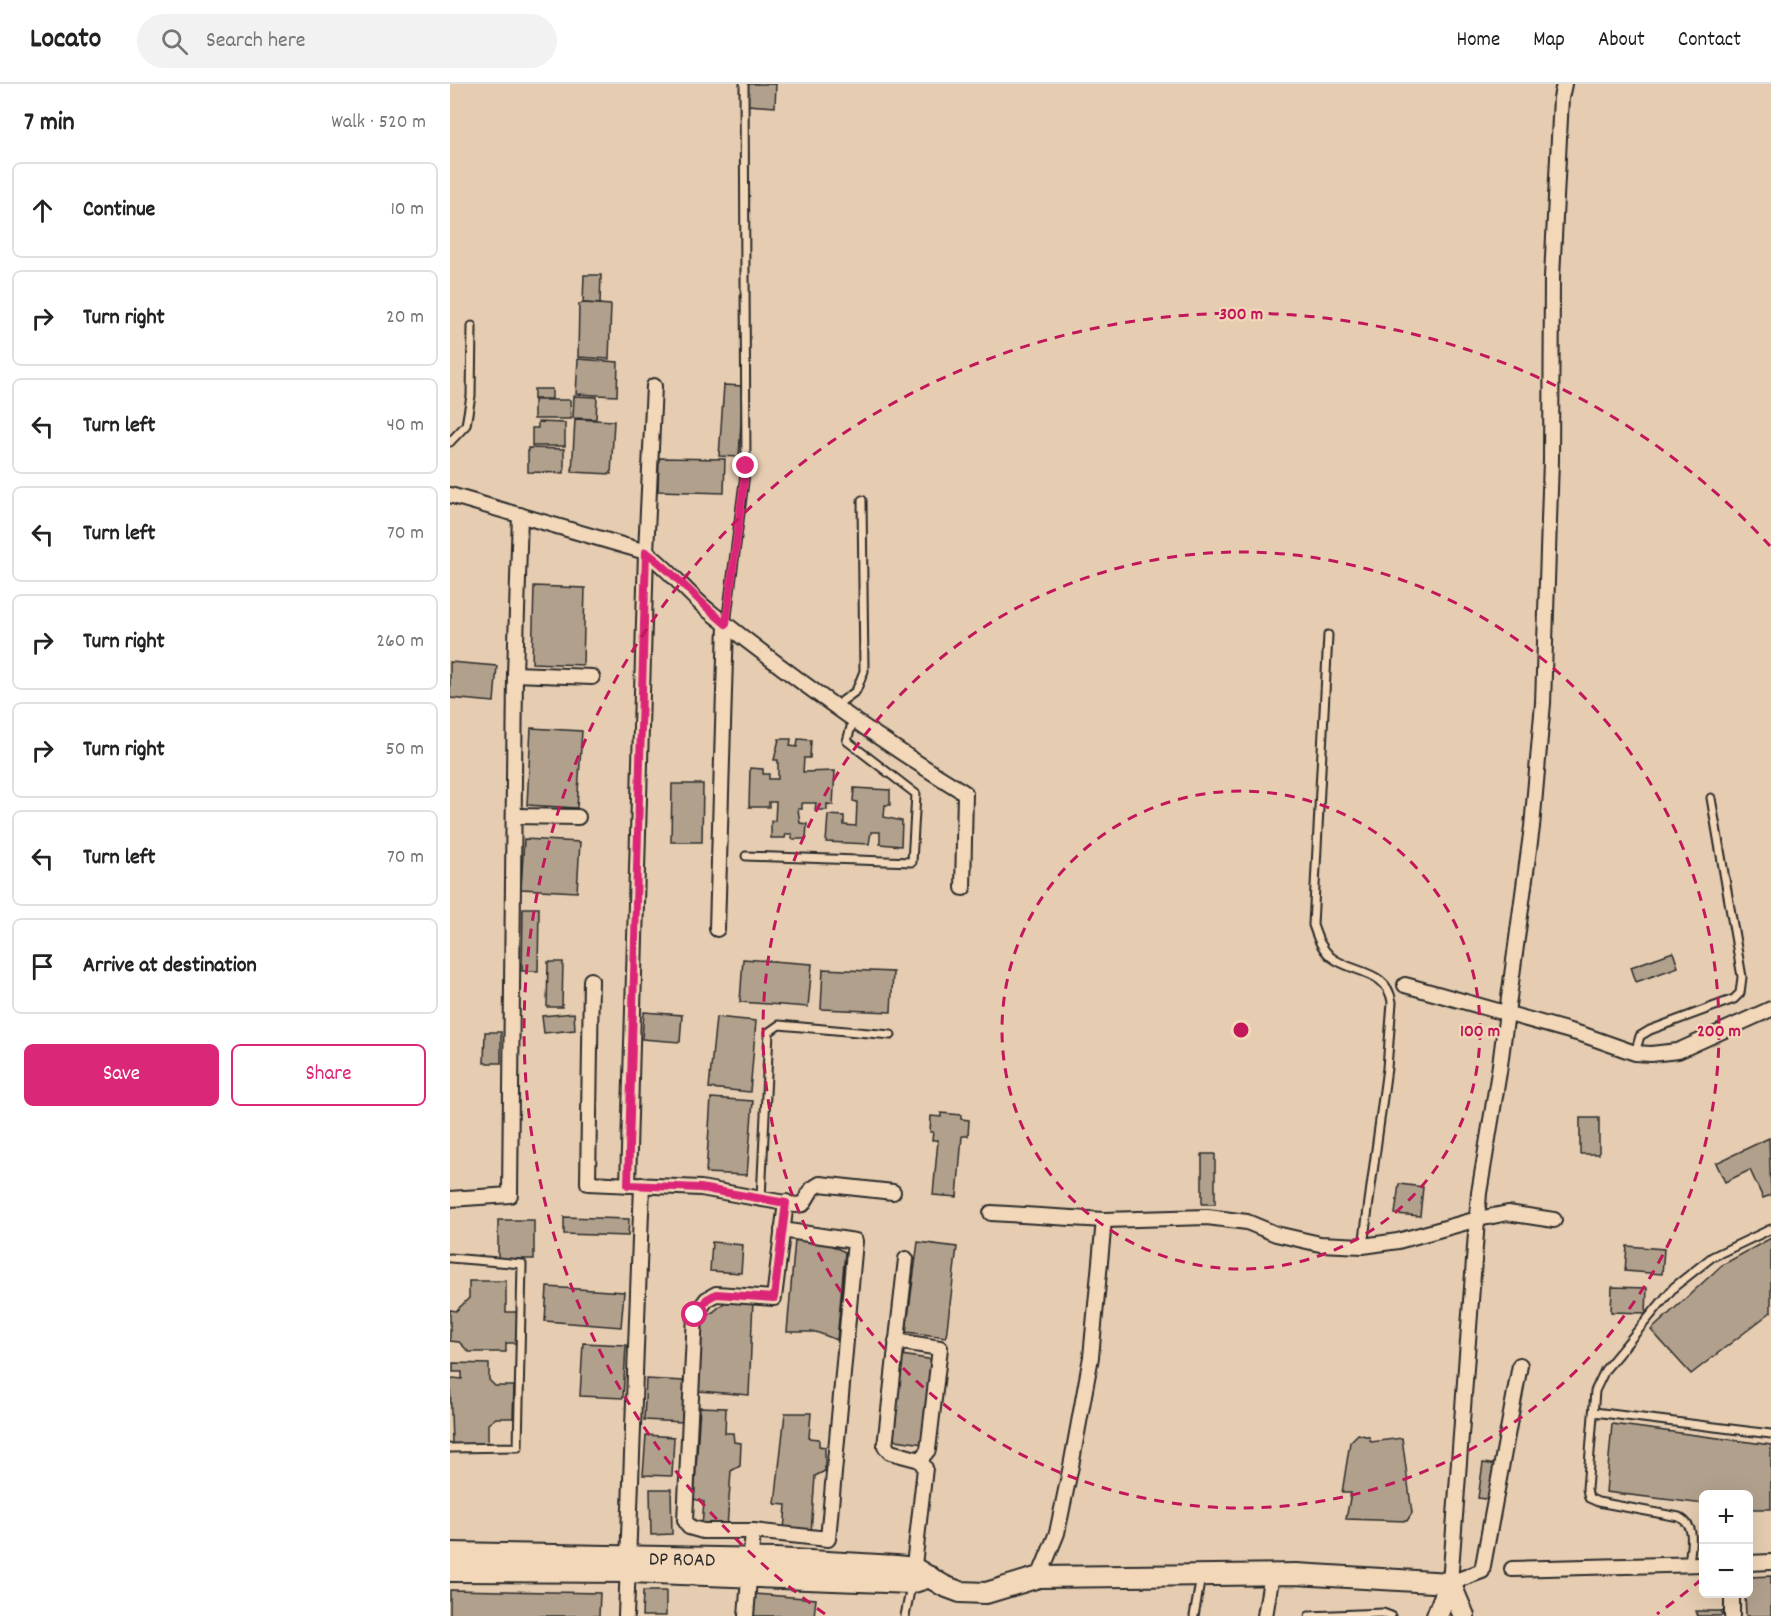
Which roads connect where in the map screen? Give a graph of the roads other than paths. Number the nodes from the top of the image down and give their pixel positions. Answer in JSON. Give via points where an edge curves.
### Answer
{"nodes":[{"id":1,"x":744,"y":84,"type":"edge"},
{"id":2,"x":1564,"y":84,"type":"edge"},
{"id":3,"x":472,"y":326,"type":"dead end"},
{"id":4,"x":654,"y":386,"type":"dead end"},
{"id":5,"x":450,"y":442,"type":"edge"},
{"id":6,"x":450,"y":495,"type":"edge"},
{"id":7,"x":862,"y":500,"type":"dead end"},
{"id":8,"x":520,"y":515,"type":"junction"},
{"id":9,"x":646,"y":552,"type":"junction"},
{"id":10,"x":726,"y":624,"type":"junction"},
{"id":11,"x":1328,"y":635,"type":"dead end"},
{"id":12,"x":515,"y":674,"type":"junction"},
{"id":13,"x":592,"y":677,"type":"dead end"},
{"id":14,"x":834,"y":707,"type":"junction"},
{"id":15,"x":853,"y":720,"type":"junction"},
{"id":16,"x":1711,"y":798,"type":"dead end"},
{"id":17,"x":514,"y":816,"type":"junction"},
{"id":18,"x":578,"y":817,"type":"dead end"},
{"id":19,"x":746,"y":856,"type":"dead end"},
{"id":20,"x":963,"y":888,"type":"dead end"},
{"id":21,"x":717,"y":929,"type":"dead end"},
{"id":22,"x":591,"y":980,"type":"dead end"},
{"id":23,"x":1405,"y":985,"type":"dead end"},
{"id":24,"x":1771,"y":1009,"type":"edge"},
{"id":25,"x":1507,"y":1015,"type":"junction"},
{"id":26,"x":891,"y":1035,"type":"dead end"},
{"id":27,"x":1635,"y":1053,"type":"junction"},
{"id":28,"x":635,"y":1185,"type":"junction"},
{"id":29,"x":893,"y":1192,"type":"dead end"},
{"id":30,"x":761,"y":1198,"type":"junction"},
{"id":31,"x":450,"y":1199,"type":"edge"},
{"id":32,"x":786,"y":1203,"type":"junction"},
{"id":33,"x":991,"y":1213,"type":"dead end"},
{"id":34,"x":1478,"y":1219,"type":"junction"},
{"id":35,"x":1104,"y":1220,"type":"junction"},
{"id":36,"x":1554,"y":1220,"type":"dead end"},
{"id":37,"x":1771,"y":1229,"type":"edge"},
{"id":38,"x":782,"y":1230,"type":"junction"},
{"id":39,"x":1362,"y":1246,"type":"junction"},
{"id":40,"x":450,"y":1258,"type":"edge"},
{"id":41,"x":906,"y":1259,"type":"dead end"},
{"id":42,"x":897,"y":1341,"type":"junction"},
{"id":43,"x":1520,"y":1365,"type":"dead end"},
{"id":44,"x":1593,"y":1412,"type":"junction"},
{"id":45,"x":1771,"y":1434,"type":"edge"},
{"id":46,"x":450,"y":1448,"type":"edge"},
{"id":47,"x":920,"y":1460,"type":"junction"},
{"id":48,"x":753,"y":1532,"type":"junction"},
{"id":49,"x":778,"y":1533,"type":"junction"},
{"id":50,"x":450,"y":1553,"type":"edge"},
{"id":51,"x":1771,"y":1562,"type":"edge"},
{"id":52,"x":1753,"y":1563,"type":"edge"},
{"id":53,"x":1699,"y":1564,"type":"edge"},
{"id":54,"x":629,"y":1565,"type":"junction"},
{"id":55,"x":1689,"y":1565,"type":"junction"},
{"id":56,"x":749,"y":1568,"type":"junction"},
{"id":57,"x":775,"y":1569,"type":"junction"},
{"id":58,"x":1512,"y":1569,"type":"dead end"},
{"id":59,"x":450,"y":1571,"type":"edge"},
{"id":60,"x":1201,"y":1574,"type":"junction"},
{"id":61,"x":1272,"y":1574,"type":"junction"},
{"id":62,"x":918,"y":1576,"type":"junction"},
{"id":63,"x":1039,"y":1577,"type":"junction"},
{"id":64,"x":1449,"y":1583,"type":"junction"},
{"id":65,"x":1732,"y":1598,"type":"edge"},
{"id":66,"x":626,"y":1616,"type":"edge"},
{"id":67,"x":746,"y":1616,"type":"edge"},
{"id":68,"x":904,"y":1616,"type":"edge"},
{"id":69,"x":1194,"y":1616,"type":"edge"},
{"id":70,"x":1265,"y":1616,"type":"edge"},
{"id":71,"x":1310,"y":1616,"type":"edge"},
{"id":72,"x":1390,"y":1616,"type":"edge"},
{"id":73,"x":1437,"y":1616,"type":"edge"},
{"id":74,"x":1464,"y":1616,"type":"edge"},
{"id":75,"x":1732,"y":1616,"type":"edge"}],
"edges":[{"from":1,"to":10,"type":"lane","via":[[746,466]]},
{"from":2,"to":25,"type":"street","via":[[1552,278],[1543,704],[1532,827]]},
{"from":3,"to":5,"type":"lane","via":[[471,396],[466,424]]},
{"from":4,"to":9,"type":"street"},
{"from":6,"to":8,"type":"street"},
{"from":7,"to":14,"type":"lane","via":[[864,671],[856,691]]},
{"from":8,"to":9,"type":"street"},
{"from":8,"to":12,"type":"street"},
{"from":9,"to":10,"type":"street"},
{"from":9,"to":28,"type":"street"},
{"from":10,"to":14,"type":"street"},
{"from":10,"to":21,"type":"street"},
{"from":11,"to":39,"type":"lane","via":[[1313,925],[1320,944],[1332,957],[1382,979],[1392,1002],[1387,1068]]},
{"from":12,"to":13,"type":"street"},
{"from":12,"to":17,"type":"street"},
{"from":14,"to":15,"type":"street"},
{"from":15,"to":19,"type":"lane","via":[[847,741],[916,794],[912,862]]},
{"from":15,"to":20,"type":"street","via":[[965,793]]},
{"from":16,"to":27,"type":"lane","via":[[1742,977],[1740,993],[1734,999],[1650,1030],[1640,1036]]},
{"from":17,"to":18,"type":"street"},
{"from":17,"to":31,"type":"street","via":[[510,1195]]},
{"from":22,"to":28,"type":"street","via":[[588,1183]]},
{"from":23,"to":25,"type":"street"},
{"from":24,"to":27,"type":"street","via":[[1678,1051]]},
{"from":25,"to":27,"type":"street"},
{"from":25,"to":34,"type":"street"},
{"from":26,"to":30,"type":"lane","via":[[779,1025],[769,1032]]},
{"from":28,"to":30,"type":"street","via":[[700,1188]]},
{"from":28,"to":54,"type":"street"},
{"from":29,"to":32,"type":"street","via":[[820,1184],[803,1204]]},
{"from":30,"to":32,"type":"street"},
{"from":32,"to":38,"type":"street"},
{"from":33,"to":35,"type":"street"},
{"from":34,"to":36,"type":"street","via":[[1508,1213]]},
{"from":34,"to":39,"type":"street","via":[[1398,1241]]},
{"from":34,"to":64,"type":"street"},
{"from":35,"to":39,"type":"street","via":[[1208,1217],[1247,1222],[1276,1234],[1320,1244]]},
{"from":35,"to":63,"type":"street","via":[[1091,1357],[1057,1533]]},
{"from":37,"to":44,"type":"lane","via":[[1712,1257],[1674,1287],[1605,1370],[1595,1391]]},
{"from":38,"to":48,"type":"street","via":[[774,1298],[716,1294],[695,1315],[685,1520],[689,1527],[703,1531]]},
{"from":38,"to":49,"type":"street","via":[[855,1240],[828,1539]]},
{"from":40,"to":46,"type":"lane","via":[[522,1264],[518,1447]]},
{"from":41,"to":42,"type":"street"},
{"from":42,"to":47,"type":"street","via":[[885,1446],[890,1452]]},
{"from":42,"to":47,"type":"street","via":[[940,1348],[927,1450]]},
{"from":43,"to":64,"type":"street","via":[[1482,1571]]},
{"from":44,"to":45,"type":"lane"},
{"from":44,"to":55,"type":"lane","via":[[1589,1498],[1688,1522],[1692,1529]]},
{"from":47,"to":62,"type":"street","via":[[925,1476]]},
{"from":48,"to":49,"type":"street"},
{"from":48,"to":56,"type":"street"},
{"from":49,"to":57,"type":"street"},
{"from":50,"to":54,"type":"street","name":"DP ROAD"},
{"from":51,"to":52,"type":"street"},
{"from":53,"to":55,"type":"street"},
{"from":54,"to":56,"type":"street","name":"DP ROAD"},
{"from":54,"to":59,"type":"street","name":"DP ROAD"},
{"from":54,"to":66,"type":"street"},
{"from":55,"to":58,"type":"street"},
{"from":56,"to":57,"type":"street","name":"DP ROAD"},
{"from":56,"to":67,"type":"street"},
{"from":57,"to":62,"type":"street","name":"DP ROAD"},
{"from":60,"to":61,"type":"street"},
{"from":60,"to":63,"type":"street"},
{"from":60,"to":69,"type":"lane"},
{"from":61,"to":64,"type":"street"},
{"from":61,"to":70,"type":"street"},
{"from":62,"to":63,"type":"street","via":[[960,1592],[986,1593]]},
{"from":62,"to":68,"type":"lane"},
{"from":64,"to":73,"type":"street"},
{"from":64,"to":74,"type":"street"},
{"from":65,"to":75,"type":"street"},
{"from":71,"to":72,"type":"lane"}]}
